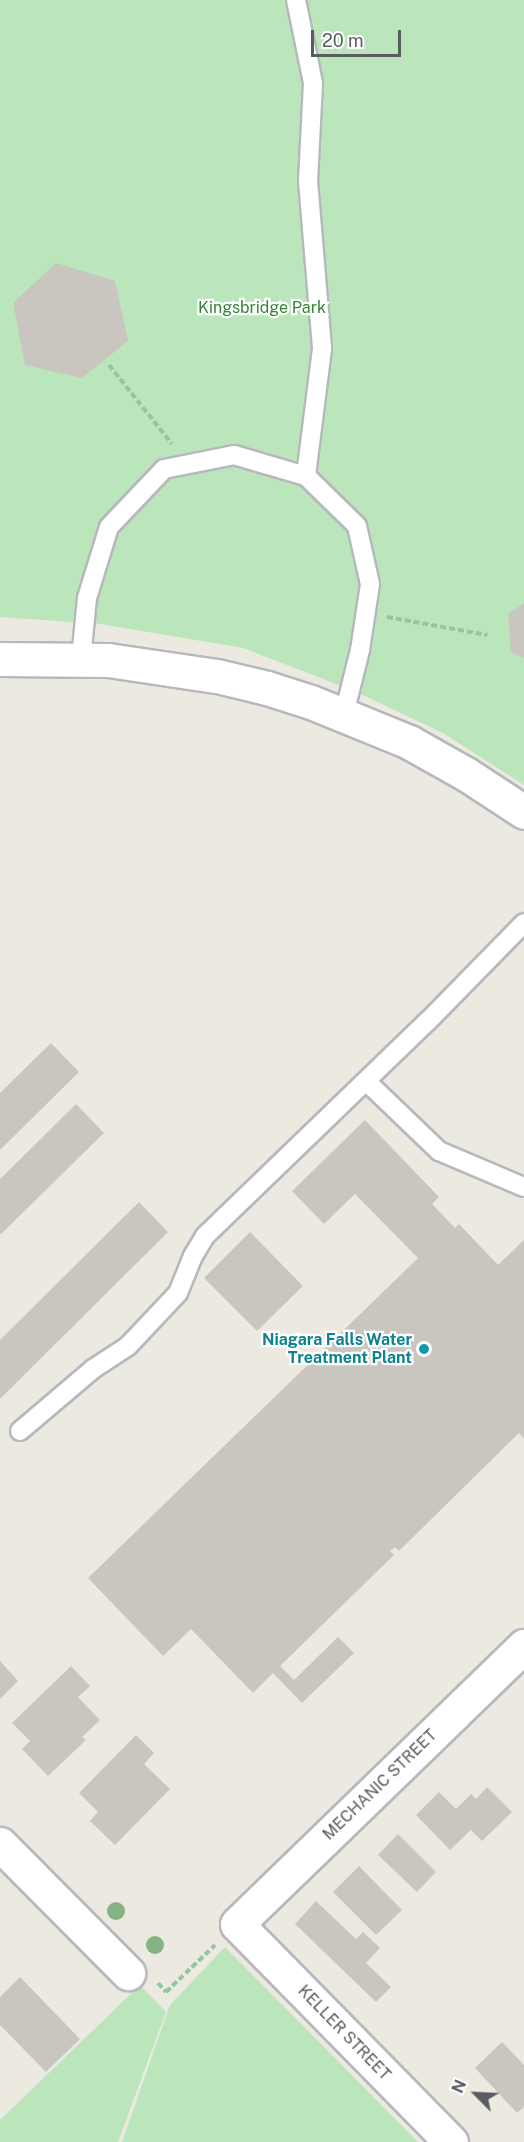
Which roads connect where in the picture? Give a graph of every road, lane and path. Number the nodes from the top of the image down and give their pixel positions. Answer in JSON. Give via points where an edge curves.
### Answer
{"nodes":[{"id":1,"x":296,"y":0,"type":"edge"},
{"id":2,"x":109,"y":365,"type":"dead end"},
{"id":3,"x":187,"y":464,"type":"junction"},
{"id":4,"x":306,"y":477,"type":"junction"},
{"id":5,"x":365,"y":614,"type":"junction"},
{"id":6,"x":487,"y":635,"type":"dead end"},
{"id":7,"x":0,"y":659,"type":"edge"},
{"id":8,"x":81,"y":659,"type":"junction"},
{"id":9,"x":344,"y":714,"type":"junction"},
{"id":10,"x":524,"y":812,"type":"edge"},
{"id":11,"x":524,"y":923,"type":"edge"},
{"id":12,"x":366,"y":1081,"type":"junction"},
{"id":13,"x":524,"y":1187,"type":"edge"},
{"id":14,"x":20,"y":1431,"type":"dead end"},
{"id":15,"x":524,"y":1646,"type":"edge"},
{"id":16,"x":0,"y":1844,"type":"edge"},
{"id":17,"x":237,"y":1924,"type":"junction"},
{"id":18,"x":128,"y":1973,"type":"joint"},
{"id":19,"x":451,"y":2142,"type":"edge"}],
"edges":[{"from":1,"to":4,"type":"lane","via":[[313,83],[308,181],[322,349]]},
{"from":2,"to":3,"type":"path"},
{"from":3,"to":4,"type":"lane","via":[[234,455]]},
{"from":3,"to":8,"type":"lane","via":[[164,469],[109,527],[87,598]]},
{"from":4,"to":5,"type":"lane","via":[[357,526],[370,584]]},
{"from":5,"to":6,"type":"path"},
{"from":5,"to":9,"type":"lane"},
{"from":7,"to":8,"type":"street"},
{"from":8,"to":9,"type":"street","via":[[217,676]]},
{"from":9,"to":10,"type":"street","via":[[409,742]]},
{"from":11,"to":12,"type":"lane"},
{"from":12,"to":13,"type":"lane","via":[[439,1151]]},
{"from":12,"to":14,"type":"lane","via":[[205,1236],[178,1293],[128,1346],[86,1374]]},
{"from":15,"to":17,"type":"street","name":"MECHANIC STREET"},
{"from":16,"to":18,"type":"street"},
{"from":17,"to":18,"type":"path","via":[[166,1992],[140,1963]]},
{"from":17,"to":19,"type":"street","name":"KELLER STREET"}]}
